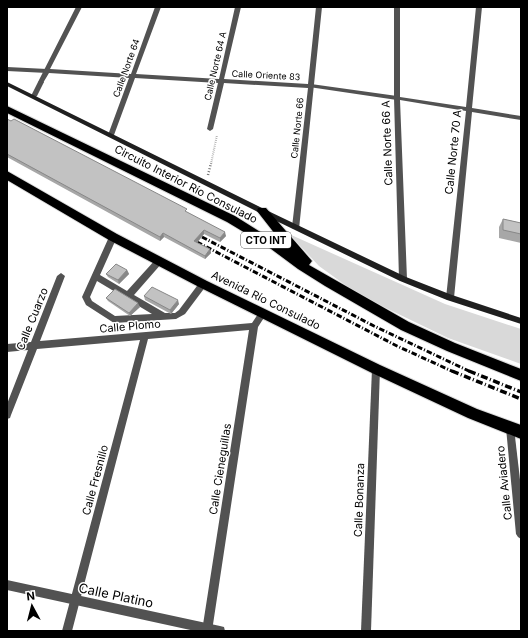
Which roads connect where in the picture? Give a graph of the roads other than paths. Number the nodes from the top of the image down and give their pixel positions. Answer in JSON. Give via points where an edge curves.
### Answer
{"nodes":[{"id":1,"x":79,"y":7,"type":"edge"},
{"id":2,"x":158,"y":7,"type":"edge"},
{"id":3,"x":238,"y":7,"type":"edge"},
{"id":4,"x":319,"y":7,"type":"edge"},
{"id":5,"x":397,"y":7,"type":"edge"},
{"id":6,"x":479,"y":7,"type":"edge"},
{"id":7,"x":7,"y":69,"type":"edge"},
{"id":8,"x":47,"y":71,"type":"junction"},
{"id":9,"x":133,"y":76,"type":"junction"},
{"id":10,"x":221,"y":81,"type":"junction"},
{"id":11,"x":7,"y":84,"type":"edge"},
{"id":12,"x":311,"y":86,"type":"junction"},
{"id":13,"x":34,"y":96,"type":"junction"},
{"id":14,"x":397,"y":98,"type":"junction"},
{"id":15,"x":7,"y":109,"type":"edge"},
{"id":16,"x":468,"y":109,"type":"junction"},
{"id":17,"x":521,"y":118,"type":"edge"},
{"id":18,"x":210,"y":129,"type":"road end"},
{"id":19,"x":111,"y":135,"type":"junction"},
{"id":20,"x":7,"y":175,"type":"edge"},
{"id":21,"x":262,"y":211,"type":"junction"},
{"id":22,"x":296,"y":227,"type":"junction"},
{"id":23,"x":113,"y":237,"type":"junction"},
{"id":24,"x":159,"y":261,"type":"junction"},
{"id":25,"x":61,"y":276,"type":"dead end"},
{"id":26,"x":95,"y":276,"type":"junction"},
{"id":27,"x":403,"y":279,"type":"junction"},
{"id":28,"x":328,"y":283,"type":"junction"},
{"id":29,"x":203,"y":284,"type":"junction"},
{"id":30,"x":129,"y":295,"type":"junction"},
{"id":31,"x":450,"y":298,"type":"junction"},
{"id":32,"x":263,"y":313,"type":"junction"},
{"id":33,"x":164,"y":317,"type":"junction"},
{"id":34,"x":521,"y":321,"type":"edge"},
{"id":35,"x":254,"y":326,"type":"junction"},
{"id":36,"x":145,"y":336,"type":"junction"},
{"id":37,"x":33,"y":346,"type":"junction"},
{"id":38,"x":7,"y":348,"type":"edge"},
{"id":39,"x":376,"y":369,"type":"junction"},
{"id":40,"x":521,"y":375,"type":"edge"},
{"id":41,"x":7,"y":415,"type":"edge"},
{"id":42,"x":516,"y":430,"type":"edge"},
{"id":43,"x":521,"y":534,"type":"edge"},
{"id":44,"x":7,"y":585,"type":"edge"},
{"id":45,"x":75,"y":600,"type":"junction"},
{"id":46,"x":207,"y":630,"type":"edge"},
{"id":47,"x":67,"y":631,"type":"edge"},
{"id":48,"x":220,"y":631,"type":"edge"},
{"id":49,"x":366,"y":631,"type":"edge"}],
"edges":[{"from":1,"to":8,"type":"street"},
{"from":2,"to":9,"type":"street","name":"Calle Norte 64"},
{"from":3,"to":10,"type":"street","name":"Calle Norte 64 A"},
{"from":4,"to":12,"type":"street","name":"Calle Norte 66"},
{"from":5,"to":14,"type":"street","name":"Calle Norte 66 A"},
{"from":6,"to":16,"type":"street","name":"Calle Norte 70 A"},
{"from":7,"to":8,"type":"street","name":"Calle Oriente 83"},
{"from":8,"to":9,"type":"street","name":"Calle Oriente 83"},
{"from":8,"to":13,"type":"street"},
{"from":9,"to":10,"type":"street","name":"Calle Oriente 83"},
{"from":9,"to":19,"type":"street","name":"Calle Norte 64"},
{"from":10,"to":12,"type":"street","name":"Calle Oriente 83"},
{"from":10,"to":18,"type":"street","name":"Calle Norte 64 A"},
{"from":11,"to":13,"type":"main road","number":"CTO INT"},
{"from":12,"to":14,"type":"street","name":"Calle Oriente 83"},
{"from":12,"to":22,"type":"street","name":"Calle Norte 66"},
{"from":13,"to":19,"type":"main road","number":"CTO INT"},
{"from":14,"to":16,"type":"street","name":"Calle Oriente 83"},
{"from":14,"to":27,"type":"street","name":"Calle Norte 66 A"},
{"from":15,"to":28,"type":"highway","name":"Circuito Interior Río Consulado","number":"CTO INT","via":[[232,219]]},
{"from":16,"to":17,"type":"street","name":"Calle Oriente 83"},
{"from":16,"to":31,"type":"street","name":"Calle Norte 70 A"},
{"from":19,"to":21,"type":"main road","number":"CTO INT"},
{"from":20,"to":23,"type":"highway","name":"Avenida Río Consulado"},
{"from":21,"to":22,"type":"main road","number":"CTO INT"},
{"from":21,"to":28,"type":"highway","via":[[294,250]]},
{"from":22,"to":27,"type":"main road","number":"CTO INT"},
{"from":23,"to":24,"type":"highway","name":"Avenida Río Consulado"},
{"from":23,"to":26,"type":"street"},
{"from":24,"to":29,"type":"highway","name":"Avenida Río Consulado"},
{"from":24,"to":30,"type":"street"},
{"from":25,"to":37,"type":"street","name":"Calle Cuarzo"},
{"from":26,"to":30,"type":"street"},
{"from":26,"to":33,"type":"street","via":[[87,300],[112,319]]},
{"from":27,"to":31,"type":"main road","number":"CTO INT"},
{"from":28,"to":40,"type":"highway","name":"Circuito Interior Río Consulado","number":"CTO INT","via":[[405,326]]},
{"from":29,"to":32,"type":"highway","name":"Avenida Río Consulado"},
{"from":29,"to":33,"type":"street","via":[[179,314]]},
{"from":30,"to":33,"type":"street"},
{"from":31,"to":34,"type":"main road","number":"CTO INT"},
{"from":32,"to":35,"type":"street","name":"Calle Cieneguillas"},
{"from":32,"to":39,"type":"highway","name":"Avenida Río Consulado"},
{"from":35,"to":36,"type":"street","name":"Calle Plomo"},
{"from":35,"to":46,"type":"street","name":"Calle Cieneguillas"},
{"from":36,"to":37,"type":"street","name":"Calle Plomo"},
{"from":36,"to":45,"type":"street","name":"Calle Fresnillo"},
{"from":37,"to":38,"type":"street","name":"Calle Plomo"},
{"from":37,"to":41,"type":"street","name":"Calle Cuarzo"},
{"from":39,"to":42,"type":"highway","name":"Avenida Río Consulado","via":[[473,414]]},
{"from":39,"to":49,"type":"street","name":"Calle Bonanza"},
{"from":42,"to":43,"type":"street","name":"Calle Aviadero"},
{"from":44,"to":45,"type":"street","name":"Calle Platino"},
{"from":45,"to":46,"type":"street","name":"Calle Platino"},
{"from":45,"to":47,"type":"street","name":"Calle Fresnillo"},
{"from":46,"to":48,"type":"street","name":"Calle Platino"}]}
